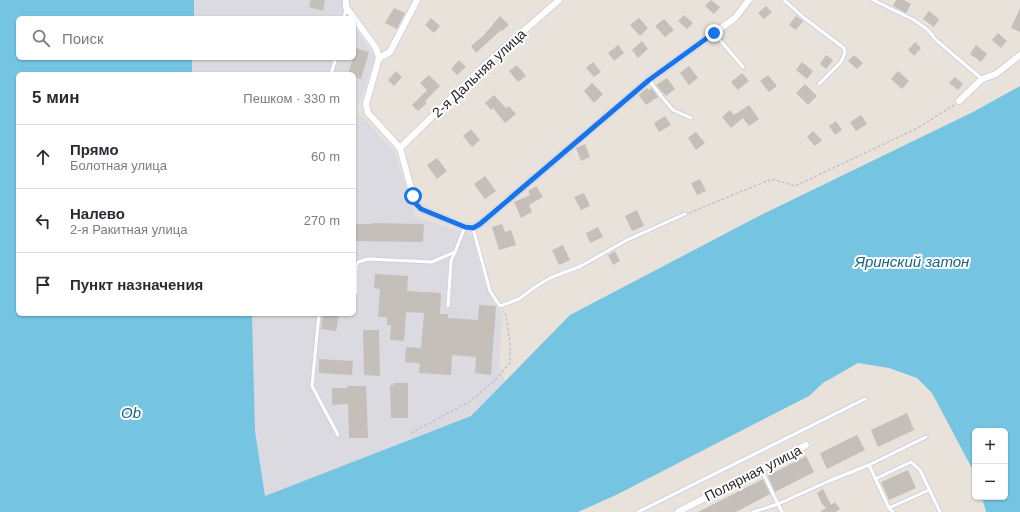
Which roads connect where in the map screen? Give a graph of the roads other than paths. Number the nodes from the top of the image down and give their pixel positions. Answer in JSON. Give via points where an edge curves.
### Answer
{"nodes":[{"id":1,"x":417,"y":0,"type":"edge"},
{"id":2,"x":559,"y":0,"type":"edge"},
{"id":3,"x":749,"y":0,"type":"edge"},
{"id":4,"x":784,"y":0,"type":"edge"},
{"id":5,"x":873,"y":0,"type":"edge"},
{"id":6,"x":346,"y":3,"type":"edge"},
{"id":7,"x":344,"y":16,"type":"edge"},
{"id":8,"x":355,"y":16,"type":"edge"},
{"id":9,"x":356,"y":18,"type":"edge"},
{"id":10,"x":714,"y":33,"type":"junction"},
{"id":11,"x":1020,"y":56,"type":"edge"},
{"id":12,"x":379,"y":58,"type":"junction"},
{"id":13,"x":335,"y":60,"type":"edge"},
{"id":14,"x":742,"y":67,"type":"dead end"},
{"id":15,"x":332,"y":72,"type":"edge"},
{"id":16,"x":982,"y":79,"type":"junction"},
{"id":17,"x":649,"y":80,"type":"junction"},
{"id":18,"x":819,"y":84,"type":"dead end"},
{"id":19,"x":959,"y":102,"type":"road end"},
{"id":20,"x":691,"y":118,"type":"dead end"},
{"id":21,"x":400,"y":148,"type":"junction"},
{"id":22,"x":685,"y":214,"type":"road end"},
{"id":23,"x":465,"y":227,"type":"junction"},
{"id":24,"x":473,"y":228,"type":"junction"},
{"id":25,"x":455,"y":252,"type":"junction"},
{"id":26,"x":356,"y":293,"type":"dead end"},
{"id":27,"x":448,"y":306,"type":"dead end"},
{"id":28,"x":319,"y":316,"type":"edge"},
{"id":29,"x":865,"y":399,"type":"dead end"},
{"id":30,"x":338,"y":435,"type":"dead end"},
{"id":31,"x":926,"y":437,"type":"dead end"},
{"id":32,"x":806,"y":445,"type":"dead end"},
{"id":33,"x":869,"y":465,"type":"junction"},
{"id":34,"x":761,"y":469,"type":"junction"},
{"id":35,"x":875,"y":479,"type":"junction"},
{"id":36,"x":929,"y":490,"type":"junction"},
{"id":37,"x":778,"y":504,"type":"junction"},
{"id":38,"x":889,"y":508,"type":"junction"},
{"id":39,"x":638,"y":512,"type":"edge"},
{"id":40,"x":678,"y":512,"type":"edge"},
{"id":41,"x":753,"y":512,"type":"edge"},
{"id":42,"x":782,"y":512,"type":"edge"},
{"id":43,"x":893,"y":512,"type":"edge"},
{"id":44,"x":940,"y":512,"type":"edge"}],
"edges":[{"from":1,"to":12,"type":"street","via":[[390,52]]},
{"from":2,"to":21,"type":"street","name":"2-я Дальняя улица","via":[[486,64]]},
{"from":3,"to":10,"type":"street","via":[[735,18]]},
{"from":4,"to":18,"type":"lane","via":[[844,48],[845,53],[841,62]]},
{"from":5,"to":16,"type":"lane","via":[[914,20],[928,30]]},
{"from":6,"to":7,"type":"lane"},
{"from":6,"to":8,"type":"street"},
{"from":9,"to":12,"type":"street","via":[[376,48]]},
{"from":10,"to":14,"type":"lane"},
{"from":10,"to":17,"type":"street"},
{"from":11,"to":16,"type":"street","via":[[996,74]]},
{"from":12,"to":21,"type":"street","via":[[366,104],[368,113]]},
{"from":13,"to":15,"type":"lane"},
{"from":16,"to":19,"type":"street"},
{"from":17,"to":20,"type":"lane","via":[[673,110]]},
{"from":17,"to":24,"type":"street"},
{"from":21,"to":23,"type":"street","via":[[415,203],[421,209]]},
{"from":22,"to":24,"type":"lane","via":[[628,240],[581,266],[550,278],[519,299],[500,306],[490,291]]},
{"from":23,"to":24,"type":"street"},
{"from":23,"to":25,"type":"lane"},
{"from":25,"to":26,"type":"lane","via":[[432,262],[368,259],[358,262]]},
{"from":25,"to":27,"type":"lane","via":[[451,261]]},
{"from":28,"to":30,"type":"lane","via":[[312,386]]},
{"from":29,"to":39,"type":"lane"},
{"from":31,"to":33,"type":"lane"},
{"from":32,"to":34,"type":"street","name":"Полярная улица"},
{"from":33,"to":35,"type":"lane"},
{"from":33,"to":37,"type":"lane"},
{"from":34,"to":37,"type":"lane"},
{"from":34,"to":40,"type":"street","name":"Полярная улица"},
{"from":35,"to":36,"type":"lane","via":[[912,462],[920,470]]},
{"from":35,"to":38,"type":"lane"},
{"from":36,"to":38,"type":"lane"},
{"from":36,"to":44,"type":"lane"},
{"from":37,"to":41,"type":"lane"},
{"from":37,"to":42,"type":"lane"},
{"from":38,"to":43,"type":"lane"}]}
